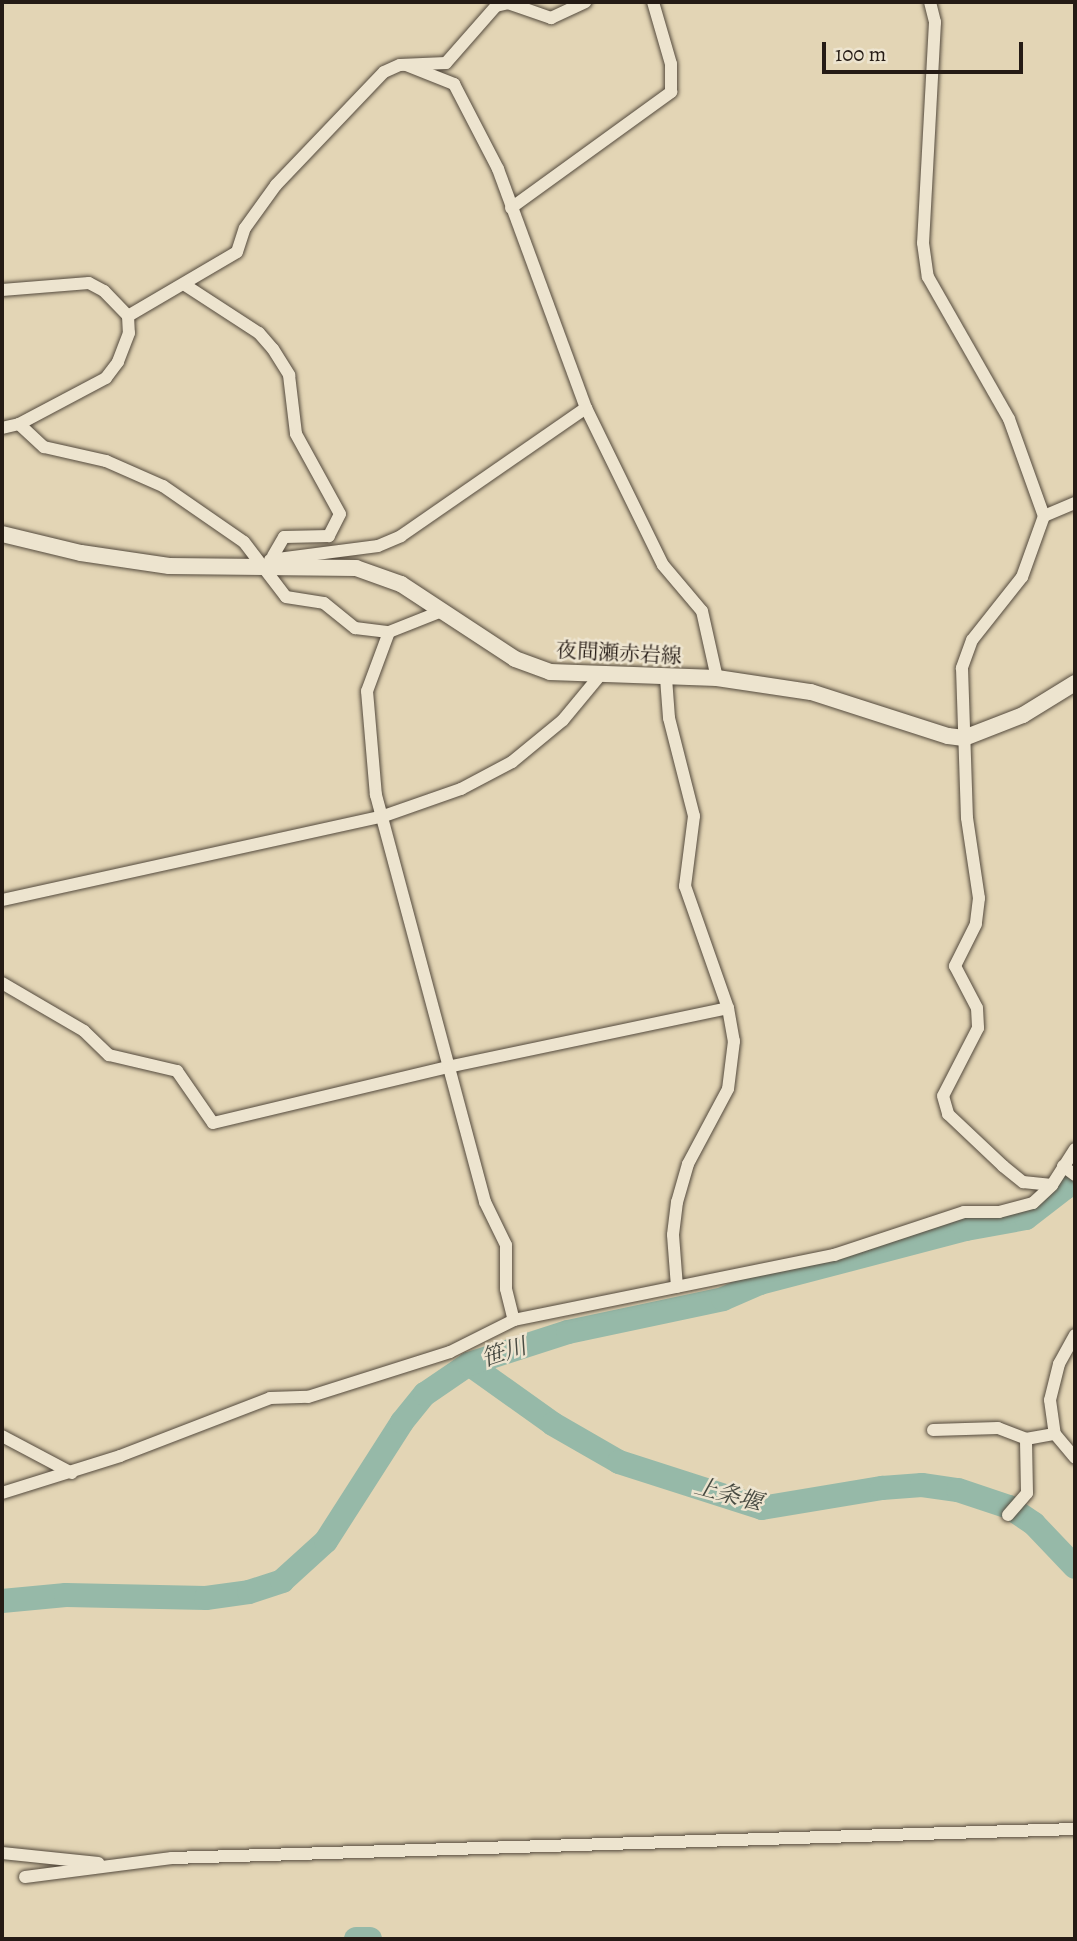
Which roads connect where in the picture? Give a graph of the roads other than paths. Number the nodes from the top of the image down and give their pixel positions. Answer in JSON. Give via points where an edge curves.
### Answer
{"nodes":[{"id":1,"x":532,"y":2,"type":"edge"},
{"id":2,"x":586,"y":2,"type":"edge"},
{"id":3,"x":653,"y":2,"type":"edge"},
{"id":4,"x":930,"y":2,"type":"edge"},
{"id":5,"x":551,"y":18,"type":"junction"},
{"id":6,"x":406,"y":65,"type":"junction"},
{"id":7,"x":511,"y":208,"type":"junction"},
{"id":8,"x":185,"y":285,"type":"junction"},
{"id":9,"x":2,"y":290,"type":"edge"},
{"id":10,"x":128,"y":316,"type":"junction"},
{"id":11,"x":586,"y":408,"type":"junction"},
{"id":12,"x":19,"y":424,"type":"junction"},
{"id":13,"x":2,"y":428,"type":"edge"},
{"id":14,"x":1075,"y":503,"type":"edge"},
{"id":15,"x":1044,"y":516,"type":"junction"},
{"id":16,"x":2,"y":534,"type":"edge"},
{"id":17,"x":269,"y":562,"type":"junction"},
{"id":18,"x":442,"y":611,"type":"junction"},
{"id":19,"x":389,"y":632,"type":"junction"},
{"id":20,"x":602,"y":673,"type":"junction"},
{"id":21,"x":666,"y":678,"type":"junction"},
{"id":22,"x":717,"y":678,"type":"junction"},
{"id":23,"x":1075,"y":683,"type":"edge"},
{"id":24,"x":964,"y":738,"type":"junction"},
{"id":25,"x":381,"y":817,"type":"junction"},
{"id":26,"x":2,"y":900,"type":"edge"},
{"id":27,"x":2,"y":983,"type":"edge"},
{"id":28,"x":728,"y":1008,"type":"junction"},
{"id":29,"x":448,"y":1067,"type":"junction"},
{"id":30,"x":1075,"y":1149,"type":"edge"},
{"id":31,"x":1068,"y":1170,"type":"edge"},
{"id":32,"x":1052,"y":1185,"type":"junction"},
{"id":33,"x":677,"y":1287,"type":"junction"},
{"id":34,"x":514,"y":1320,"type":"junction"},
{"id":35,"x":1075,"y":1335,"type":"edge"},
{"id":36,"x":933,"y":1430,"type":"dead end"},
{"id":37,"x":1055,"y":1434,"type":"junction"},
{"id":38,"x":2,"y":1436,"type":"edge"},
{"id":39,"x":1027,"y":1439,"type":"junction"},
{"id":40,"x":1075,"y":1458,"type":"edge"},
{"id":41,"x":72,"y":1472,"type":"junction"},
{"id":42,"x":2,"y":1493,"type":"edge"},
{"id":43,"x":1008,"y":1515,"type":"dead end"},
{"id":44,"x":1075,"y":1829,"type":"edge"},
{"id":45,"x":2,"y":1853,"type":"edge"},
{"id":46,"x":112,"y":1865,"type":"junction"},
{"id":47,"x":24,"y":1877,"type":"dead end"}],
"edges":[{"from":1,"to":5,"type":"street"},
{"from":2,"to":5,"type":"street"},
{"from":3,"to":7,"type":"street","via":[[671,64],[671,92]]},
{"from":4,"to":15,"type":"street","via":[[934,22],[923,243],[928,277],[1009,419]]},
{"from":5,"to":6,"type":"street","via":[[508,3],[496,6],[446,63]]},
{"from":6,"to":7,"type":"street","via":[[454,84],[498,169]]},
{"from":6,"to":8,"type":"street","via":[[384,72],[276,185],[245,228],[237,252]]},
{"from":7,"to":11,"type":"street"},
{"from":8,"to":10,"type":"street"},
{"from":8,"to":17,"type":"street","via":[[258,333],[273,349],[289,375],[296,434],[340,514],[329,536],[284,537]]},
{"from":9,"to":10,"type":"street","via":[[89,283],[104,291]]},
{"from":10,"to":12,"type":"street","via":[[124,350],[106,378]]},
{"from":11,"to":17,"type":"street","via":[[401,536],[378,546]]},
{"from":11,"to":22,"type":"street","via":[[663,565],[702,611]]},
{"from":12,"to":13,"type":"street"},
{"from":12,"to":17,"type":"street","via":[[44,447],[106,461],[163,486]]},
{"from":14,"to":15,"type":"street"},
{"from":15,"to":24,"type":"street","via":[[1022,577],[972,640],[962,667]]},
{"from":16,"to":17,"type":"main road","name":"夜間瀬赤岩線","via":[[81,553],[169,566]]},
{"from":17,"to":18,"type":"main road","name":"夜間瀬赤岩線","via":[[356,568],[401,584]]},
{"from":17,"to":19,"type":"street","via":[[286,597],[324,603],[355,628]]},
{"from":18,"to":19,"type":"street"},
{"from":18,"to":20,"type":"main road","name":"夜間瀬赤岩線","via":[[515,659],[550,671]]},
{"from":19,"to":25,"type":"street","via":[[367,691],[367,723]]},
{"from":20,"to":21,"type":"main road","name":"夜間瀬赤岩線"},
{"from":20,"to":25,"type":"street","via":[[563,720],[512,762],[461,789]]},
{"from":21,"to":22,"type":"main road","name":"夜間瀬赤岩線"},
{"from":21,"to":28,"type":"street","via":[[669,718],[694,816],[685,886]]},
{"from":22,"to":24,"type":"main road","name":"夜間瀬赤岩線","via":[[811,692],[914,727]]},
{"from":23,"to":24,"type":"main road","via":[[1023,715]]},
{"from":24,"to":32,"type":"street","via":[[967,818],[979,898],[976,923],[955,966],[977,1008],[978,1028],[943,1096],[948,1114],[1003,1166],[1023,1182]]},
{"from":25,"to":26,"type":"street"},
{"from":25,"to":29,"type":"street"},
{"from":27,"to":29,"type":"street","via":[[84,1031],[110,1055],[177,1071],[213,1123]]},
{"from":28,"to":29,"type":"street"},
{"from":28,"to":33,"type":"street","via":[[733,1068],[728,1089],[688,1164],[677,1202],[673,1236]]},
{"from":29,"to":34,"type":"street","via":[[485,1202],[506,1245],[506,1289]]},
{"from":30,"to":31,"type":"street"},
{"from":31,"to":32,"type":"street"},
{"from":32,"to":33,"type":"street","via":[[1033,1203],[1022,1206],[999,1212],[964,1212],[834,1255]]},
{"from":33,"to":34,"type":"street"},
{"from":34,"to":41,"type":"street","via":[[450,1352],[308,1397],[270,1398]]},
{"from":35,"to":37,"type":"street","via":[[1059,1364],[1051,1400]]},
{"from":36,"to":39,"type":"street","via":[[998,1428]]},
{"from":37,"to":39,"type":"street"},
{"from":37,"to":40,"type":"street"},
{"from":38,"to":41,"type":"street"},
{"from":39,"to":43,"type":"street","via":[[1027,1493]]},
{"from":41,"to":42,"type":"street"},
{"from":44,"to":46,"type":"street","via":[[172,1858]]},
{"from":45,"to":46,"type":"street"},
{"from":46,"to":47,"type":"street"}]}
